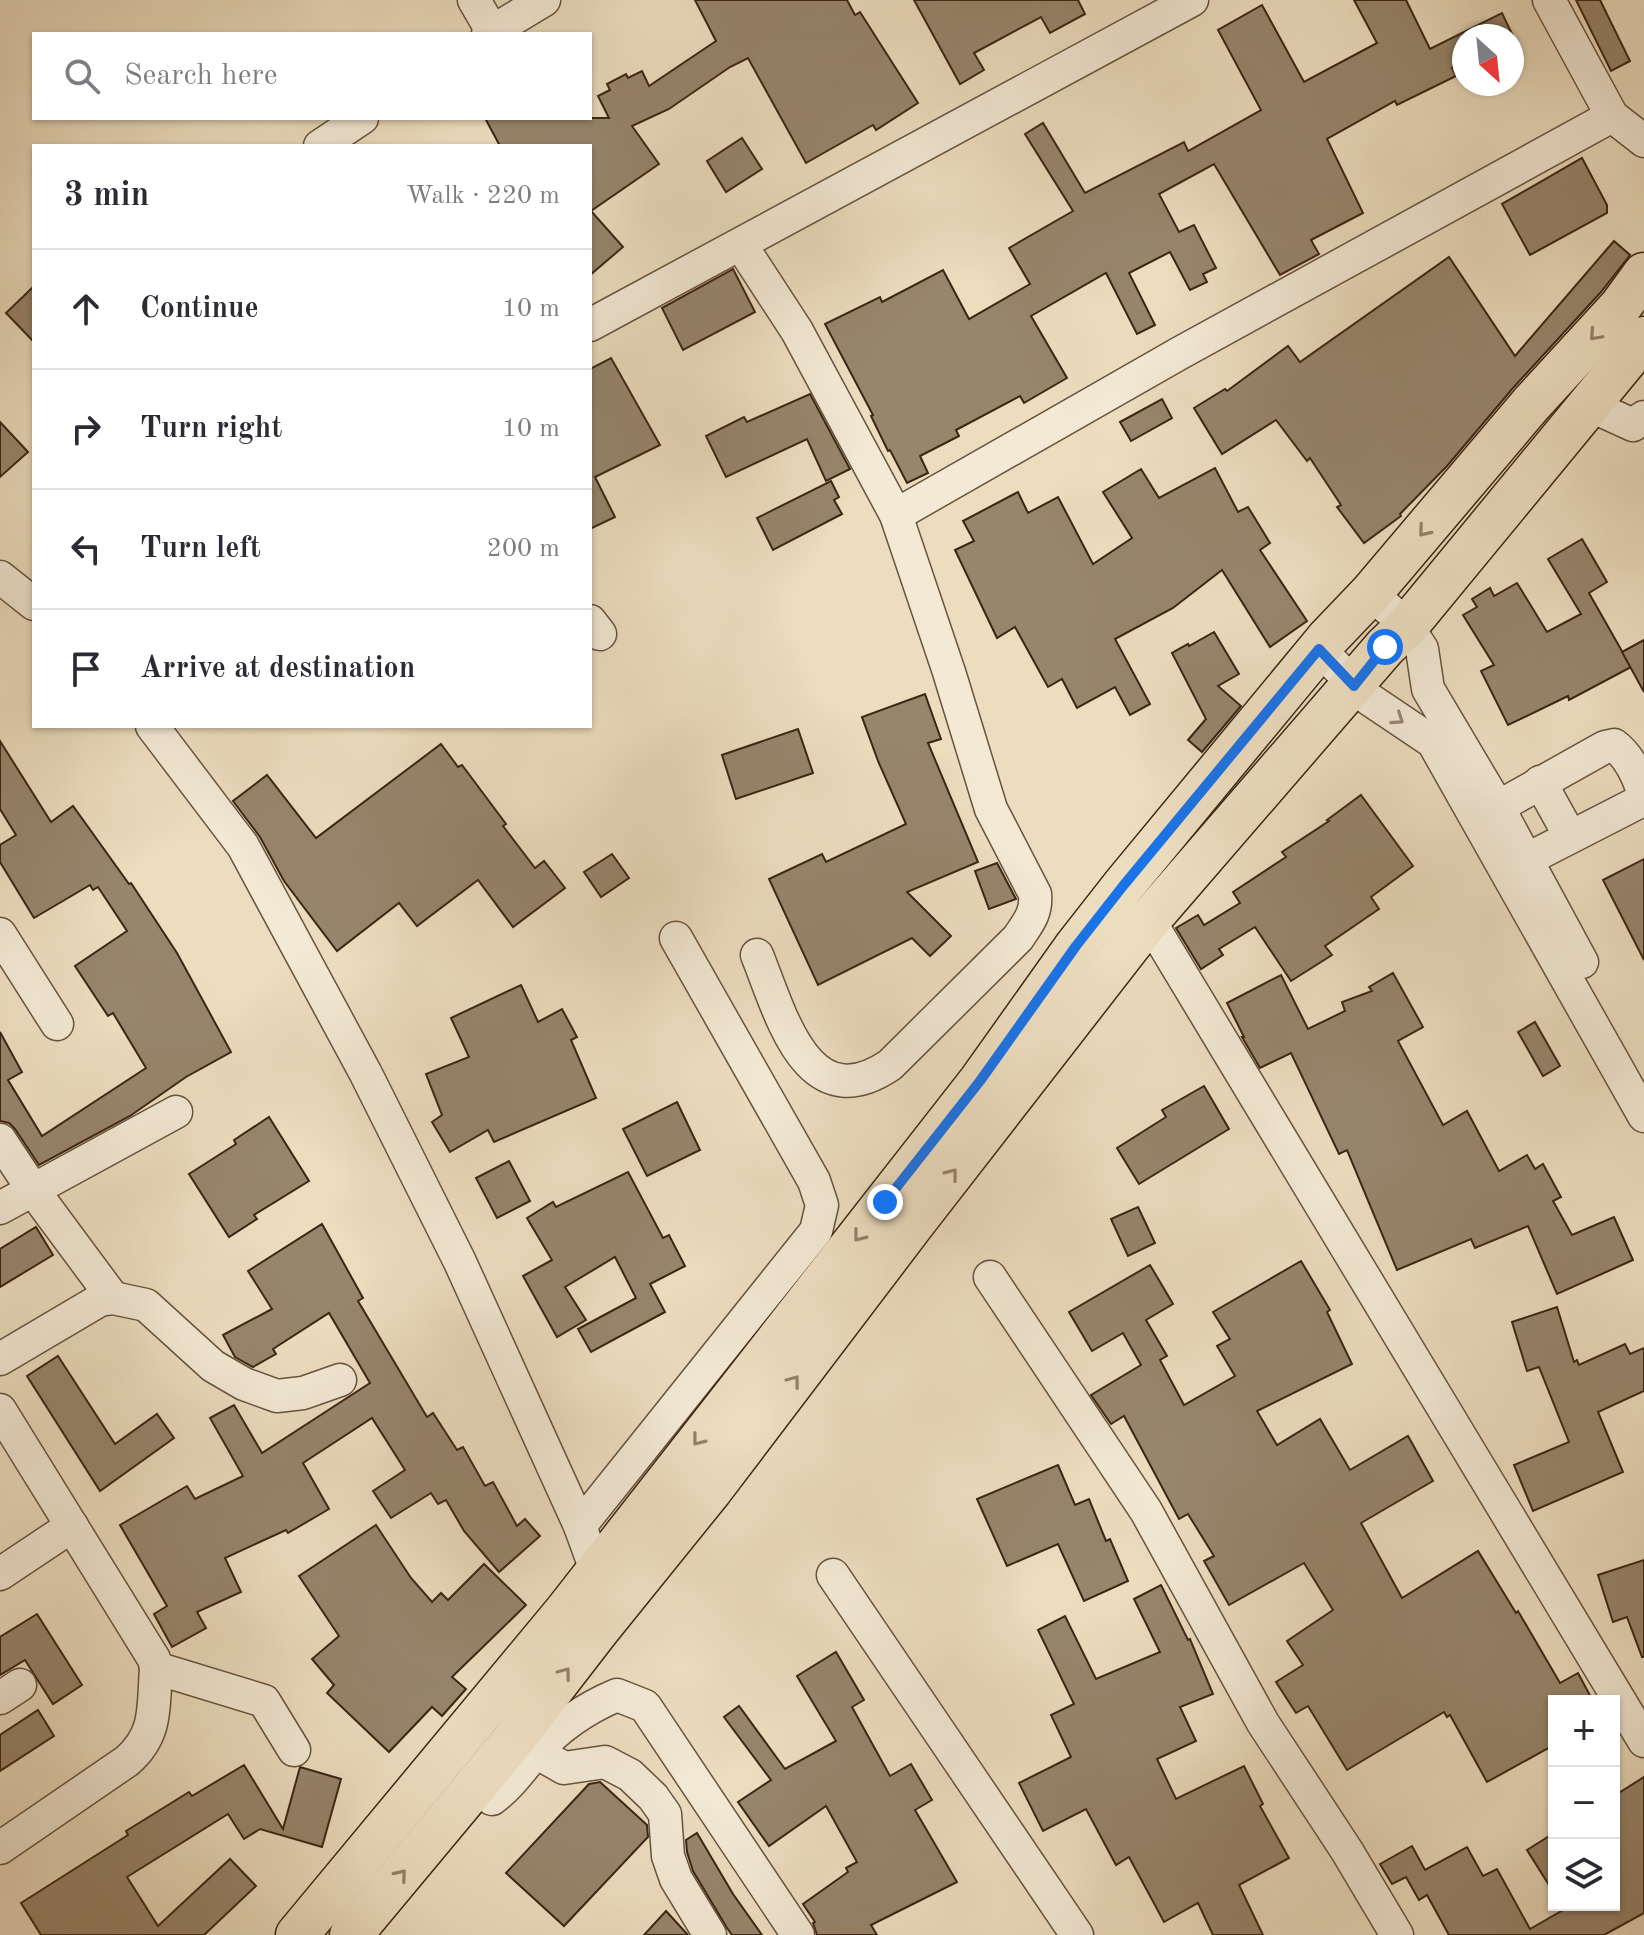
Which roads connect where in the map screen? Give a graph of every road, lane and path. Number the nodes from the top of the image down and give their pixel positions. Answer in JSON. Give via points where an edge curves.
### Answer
{"nodes":[{"id":1,"x":474,"y":0,"type":"edge"},
{"id":2,"x":544,"y":0,"type":"edge"},
{"id":3,"x":1192,"y":0,"type":"edge"},
{"id":4,"x":1549,"y":0,"type":"edge"},
{"id":5,"x":490,"y":32,"type":"edge"},
{"id":6,"x":1612,"y":116,"type":"junction"},
{"id":7,"x":359,"y":120,"type":"edge"},
{"id":8,"x":1644,"y":141,"type":"edge"},
{"id":9,"x":323,"y":144,"type":"edge"},
{"id":10,"x":741,"y":245,"type":"junction"},
{"id":11,"x":1644,"y":274,"type":"edge"},
{"id":12,"x":592,"y":324,"type":"edge"},
{"id":13,"x":1643,"y":343,"type":"edge"},
{"id":14,"x":1618,"y":414,"type":"edge"},
{"id":15,"x":896,"y":515,"type":"junction"},
{"id":16,"x":0,"y":577,"type":"edge"},
{"id":17,"x":1371,"y":593,"type":"junction"},
{"id":18,"x":32,"y":602,"type":"edge"},
{"id":19,"x":1407,"y":626,"type":"junction"},
{"id":20,"x":1319,"y":649,"type":"junction"},
{"id":21,"x":1354,"y":686,"type":"junction"},
{"id":22,"x":154,"y":728,"type":"edge"},
{"id":23,"x":1540,"y":782,"type":"junction"},
{"id":24,"x":1498,"y":807,"type":"junction"},
{"id":25,"x":1570,"y":836,"type":"junction"},
{"id":26,"x":1526,"y":860,"type":"junction"},
{"id":27,"x":1543,"y":915,"type":"junction"},
{"id":28,"x":1149,"y":920,"type":"junction"},
{"id":29,"x":0,"y":934,"type":"edge"},
{"id":30,"x":676,"y":938,"type":"dead end"},
{"id":31,"x":757,"y":955,"type":"dead end"},
{"id":32,"x":57,"y":1024,"type":"dead end"},
{"id":33,"x":1644,"y":1077,"type":"edge"},
{"id":34,"x":176,"y":1112,"type":"dead end"},
{"id":35,"x":1644,"y":1116,"type":"edge"},
{"id":36,"x":0,"y":1140,"type":"edge"},
{"id":37,"x":33,"y":1190,"type":"junction"},
{"id":38,"x":0,"y":1208,"type":"edge"},
{"id":39,"x":990,"y":1277,"type":"dead end"},
{"id":40,"x":113,"y":1298,"type":"junction"},
{"id":41,"x":0,"y":1359,"type":"edge"},
{"id":42,"x":340,"y":1380,"type":"dead end"},
{"id":43,"x":0,"y":1410,"type":"edge"},
{"id":44,"x":72,"y":1526,"type":"junction"},
{"id":45,"x":580,"y":1526,"type":"junction"},
{"id":46,"x":596,"y":1570,"type":"junction"},
{"id":47,"x":0,"y":1574,"type":"edge"},
{"id":48,"x":833,"y":1575,"type":"dead end"},
{"id":49,"x":156,"y":1668,"type":"junction"},
{"id":50,"x":1644,"y":1741,"type":"edge"},
{"id":51,"x":294,"y":1750,"type":"dead end"},
{"id":52,"x":536,"y":1752,"type":"junction"},
{"id":53,"x":476,"y":1786,"type":"junction"},
{"id":54,"x":2,"y":1843,"type":"edge"},
{"id":55,"x":297,"y":1935,"type":"edge"},
{"id":56,"x":351,"y":1935,"type":"edge"},
{"id":57,"x":710,"y":1935,"type":"edge"},
{"id":58,"x":798,"y":1935,"type":"edge"},
{"id":59,"x":1077,"y":1935,"type":"edge"},
{"id":60,"x":1397,"y":1935,"type":"edge"}],
"edges":[{"from":1,"to":5,"type":"street"},
{"from":2,"to":5,"type":"street"},
{"from":3,"to":10,"type":"street"},
{"from":4,"to":6,"type":"street"},
{"from":6,"to":8,"type":"street"},
{"from":6,"to":15,"type":"street"},
{"from":7,"to":9,"type":"street"},
{"from":10,"to":12,"type":"street"},
{"from":10,"to":15,"type":"street","via":[[797,331]]},
{"from":11,"to":17,"type":"main road","one_way":true},
{"from":13,"to":14,"type":"main road"},
{"from":14,"to":19,"type":"main road"},
{"from":15,"to":31,"type":"street","via":[[991,809],[1035,894],[1032,918],[1018,938],[871,1078],[845,1081],[818,1073],[799,1051]]},
{"from":16,"to":18,"type":"street"},
{"from":17,"to":19,"type":"street"},
{"from":17,"to":20,"type":"main road"},
{"from":19,"to":21,"type":"main road"},
{"from":19,"to":24,"type":"street","via":[[1422,649],[1428,689]]},
{"from":20,"to":21,"type":"street"},
{"from":20,"to":46,"type":"main road","one_way":true,"via":[[1123,886],[980,1081]]},
{"from":21,"to":27,"type":"street","one_way":true,"via":[[1433,742]]},
{"from":21,"to":28,"type":"main road"},
{"from":22,"to":45,"type":"street","via":[[243,846],[366,1074],[460,1262]]},
{"from":23,"to":24,"type":"street"},
{"from":23,"to":25,"type":"street"},
{"from":23,"to":25,"type":"street","via":[[1605,747],[1614,745],[1624,752],[1644,796]]},
{"from":24,"to":26,"type":"street"},
{"from":25,"to":26,"type":"street"},
{"from":26,"to":27,"type":"street"},
{"from":27,"to":33,"type":"street"},
{"from":27,"to":35,"type":"street"},
{"from":28,"to":50,"type":"street"},
{"from":53,"to":28,"type":"main road","one_way":true},
{"from":29,"to":32,"type":"street"},
{"from":30,"to":45,"type":"street","via":[[814,1181],[822,1205],[816,1231]]},
{"from":34,"to":37,"type":"street"},
{"from":36,"to":37,"type":"street"},
{"from":37,"to":38,"type":"street"},
{"from":37,"to":40,"type":"street"},
{"from":39,"to":60,"type":"street","via":[[1146,1511],[1263,1723]]},
{"from":40,"to":41,"type":"street","via":[[100,1300]]},
{"from":40,"to":42,"type":"street","via":[[146,1305],[213,1366],[277,1396]]},
{"from":43,"to":44,"type":"street"},
{"from":44,"to":47,"type":"street"},
{"from":44,"to":49,"type":"street"},
{"from":45,"to":46,"type":"street"},
{"from":46,"to":55,"type":"main road"},
{"from":48,"to":59,"type":"street"},
{"from":49,"to":51,"type":"street","via":[[264,1701]]},
{"from":49,"to":54,"type":"street","via":[[151,1728],[143,1747]]},
{"from":52,"to":53,"type":"street","via":[[509,1787],[492,1799]]},
{"from":52,"to":57,"type":"street","via":[[564,1768],[605,1762],[630,1775],[653,1797],[665,1814],[668,1856],[676,1879]]},
{"from":52,"to":58,"type":"street","via":[[588,1707],[617,1695],[645,1706]]},
{"from":56,"to":53,"type":"main road","one_way":true}]}
